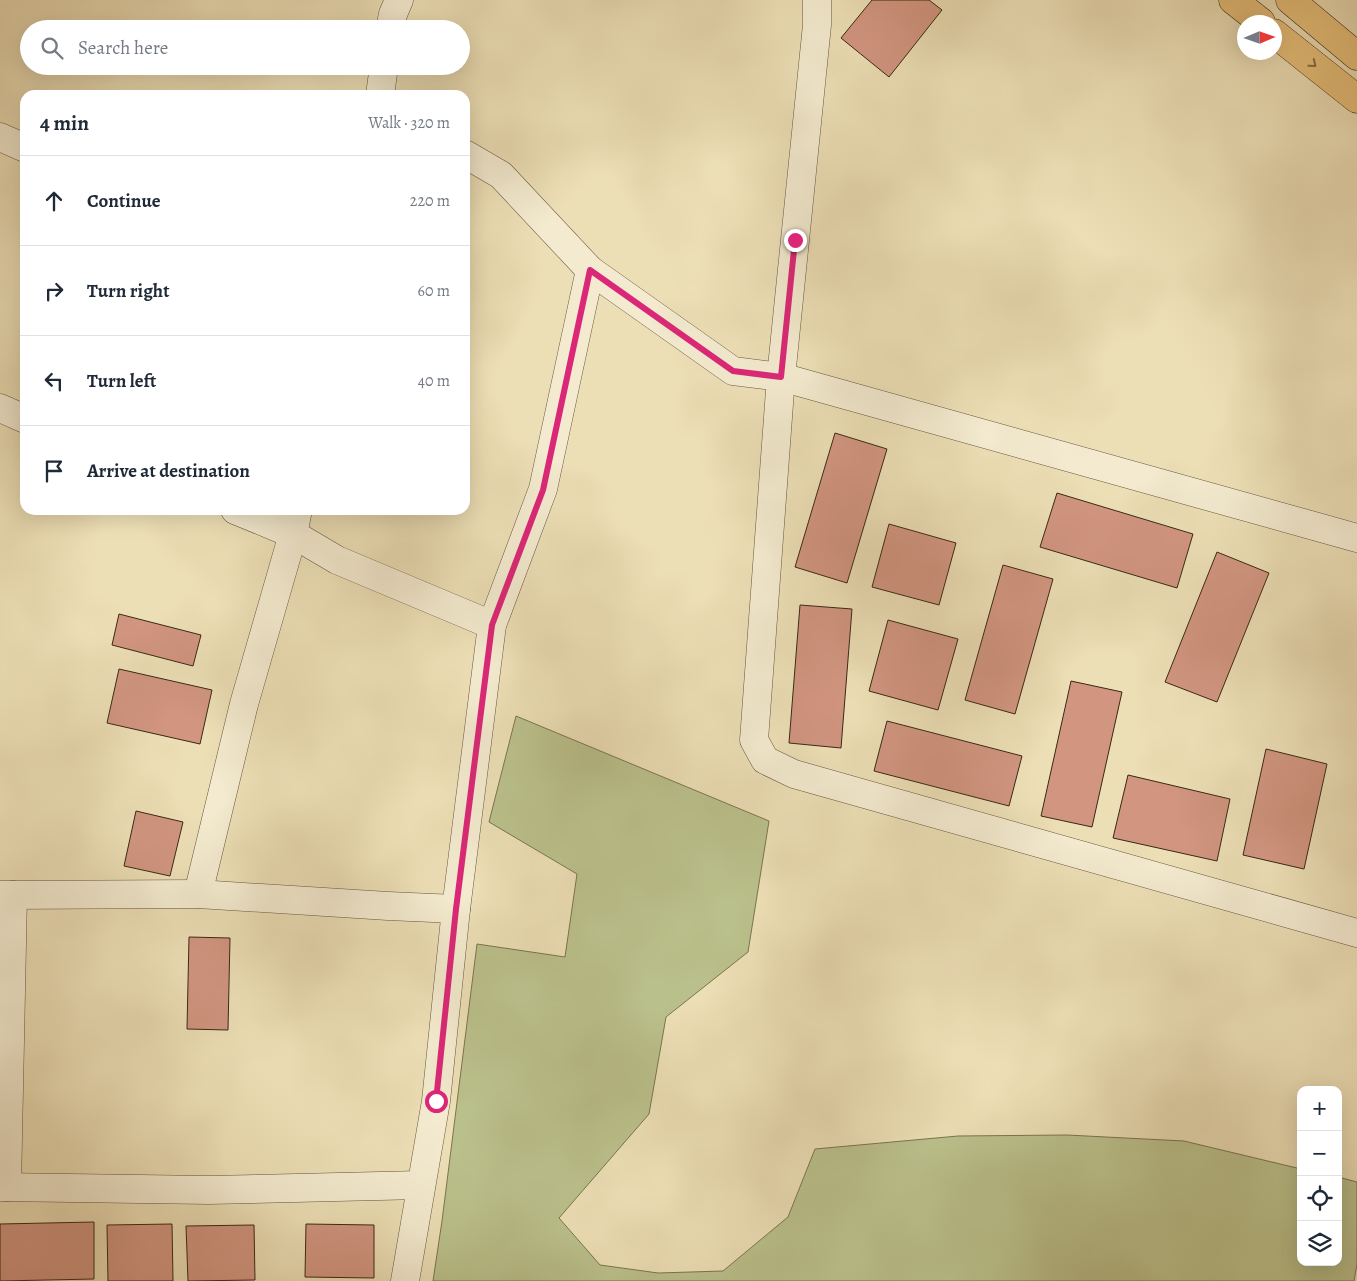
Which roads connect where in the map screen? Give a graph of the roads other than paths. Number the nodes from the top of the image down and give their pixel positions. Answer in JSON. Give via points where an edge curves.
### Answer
{"nodes":[{"id":1,"x":399,"y":0,"type":"edge"},
{"id":2,"x":817,"y":0,"type":"edge"},
{"id":3,"x":1233,"y":0,"type":"edge"},
{"id":4,"x":1290,"y":0,"type":"edge"},
{"id":5,"x":1252,"y":15,"type":"edge"},
{"id":6,"x":392,"y":20,"type":"edge"},
{"id":7,"x":1282,"y":39,"type":"edge"},
{"id":8,"x":1357,"y":56,"type":"edge"},
{"id":9,"x":383,"y":75,"type":"edge"},
{"id":10,"x":381,"y":90,"type":"edge"},
{"id":11,"x":1357,"y":99,"type":"edge"},
{"id":12,"x":0,"y":137,"type":"edge"},
{"id":13,"x":20,"y":146,"type":"edge"},
{"id":14,"x":470,"y":157,"type":"edge"},
{"id":15,"x":590,"y":270,"type":"junction"},
{"id":16,"x":781,"y":377,"type":"junction"},
{"id":17,"x":0,"y":408,"type":"edge"},
{"id":18,"x":20,"y":417,"type":"edge"},
{"id":19,"x":260,"y":515,"type":"edge"},
{"id":20,"x":295,"y":522,"type":"edge"},
{"id":21,"x":1357,"y":538,"type":"edge"},
{"id":22,"x":492,"y":625,"type":"junction"},
{"id":23,"x":198,"y":894,"type":"junction"},
{"id":24,"x":7,"y":895,"type":"edge"},
{"id":25,"x":456,"y":909,"type":"junction"},
{"id":26,"x":1357,"y":933,"type":"edge"},
{"id":27,"x":421,"y":1185,"type":"junction"},
{"id":28,"x":4,"y":1187,"type":"edge"},
{"id":29,"x":405,"y":1281,"type":"edge"}],
"edges":[{"from":1,"to":6,"type":"street"},
{"from":2,"to":16,"type":"street"},
{"from":3,"to":5,"type":"main road"},
{"from":4,"to":8,"type":"main road"},
{"from":7,"to":11,"type":"main road","one_way":true},
{"from":9,"to":10,"type":"street"},
{"from":12,"to":13,"type":"street"},
{"from":14,"to":15,"type":"street","via":[[501,175]]},
{"from":15,"to":16,"type":"street","via":[[733,371]]},
{"from":15,"to":22,"type":"street","via":[[543,490]]},
{"from":16,"to":21,"type":"street"},
{"from":16,"to":26,"type":"street","via":[[754,740],[765,760],[794,774]]},
{"from":17,"to":18,"type":"street"},
{"from":19,"to":20,"type":"street"},
{"from":20,"to":22,"type":"street","via":[[337,560]]},
{"from":20,"to":23,"type":"street","via":[[244,704]]},
{"from":22,"to":25,"type":"street"},
{"from":23,"to":24,"type":"street"},
{"from":23,"to":25,"type":"street"},
{"from":24,"to":28,"type":"street"},
{"from":25,"to":27,"type":"street","via":[[436,1101]]},
{"from":27,"to":28,"type":"street","via":[[208,1190]]},
{"from":27,"to":29,"type":"street"}]}
